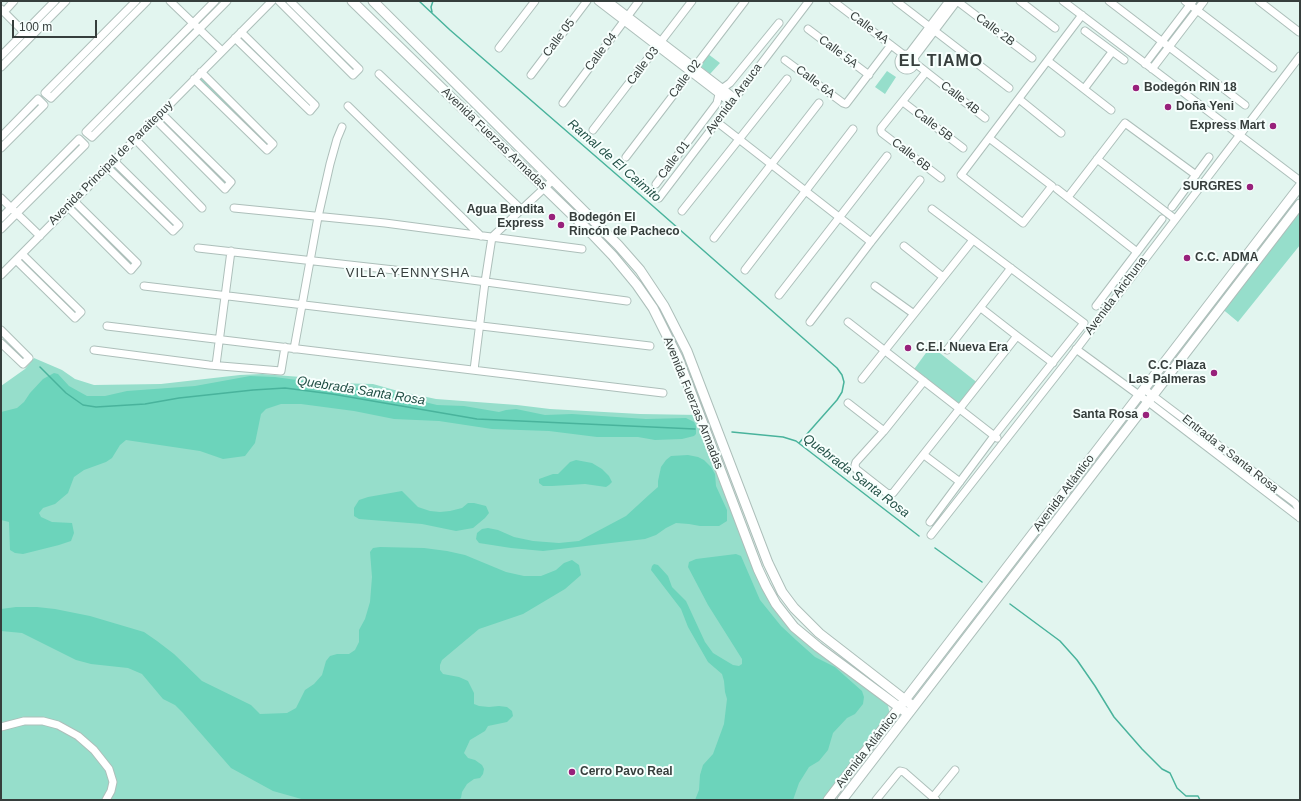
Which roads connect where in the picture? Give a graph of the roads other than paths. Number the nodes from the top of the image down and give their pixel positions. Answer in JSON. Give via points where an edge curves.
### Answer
{"nodes":[{"id":1,"x":14,"y":1,"type":"edge"},
{"id":2,"x":55,"y":1,"type":"edge"},
{"id":3,"x":66,"y":1,"type":"edge"},
{"id":4,"x":136,"y":1,"type":"edge"},
{"id":5,"x":170,"y":1,"type":"edge"},
{"id":6,"x":215,"y":1,"type":"edge"},
{"id":7,"x":227,"y":1,"type":"edge"},
{"id":8,"x":272,"y":1,"type":"edge"},
{"id":9,"x":279,"y":1,"type":"edge"},
{"id":10,"x":290,"y":1,"type":"edge"},
{"id":11,"x":352,"y":1,"type":"edge"},
{"id":12,"x":372,"y":1,"type":"edge"},
{"id":13,"x":535,"y":1,"type":"edge"},
{"id":14,"x":587,"y":1,"type":"edge"},
{"id":15,"x":598,"y":1,"type":"edge"},
{"id":16,"x":608,"y":1,"type":"edge"},
{"id":17,"x":639,"y":1,"type":"edge"},
{"id":18,"x":692,"y":1,"type":"edge"},
{"id":19,"x":745,"y":1,"type":"edge"},
{"id":20,"x":809,"y":1,"type":"edge"},
{"id":21,"x":833,"y":1,"type":"edge"},
{"id":22,"x":896,"y":1,"type":"edge"},
{"id":23,"x":949,"y":1,"type":"edge"},
{"id":24,"x":957,"y":1,"type":"edge"},
{"id":25,"x":1020,"y":1,"type":"edge"},
{"id":26,"x":1063,"y":1,"type":"edge"},
{"id":27,"x":1109,"y":1,"type":"edge"},
{"id":28,"x":1204,"y":1,"type":"edge"},
{"id":29,"x":1259,"y":1,"type":"edge"},
{"id":30,"x":145,"y":2,"type":"edge"},
{"id":31,"x":1190,"y":2,"type":"edge"},
{"id":32,"x":2,"y":10,"type":"edge"},
{"id":33,"x":1197,"y":10,"type":"junction"},
{"id":34,"x":1082,"y":15,"type":"junction"},
{"id":35,"x":626,"y":19,"type":"junction"},
{"id":36,"x":193,"y":23,"type":"junction"},
{"id":37,"x":779,"y":23,"type":"dead end"},
{"id":38,"x":1055,"y":28,"type":"dead end"},
{"id":39,"x":199,"y":29,"type":"junction"},
{"id":40,"x":808,"y":29,"type":"dead end"},
{"id":41,"x":932,"y":29,"type":"junction"},
{"id":42,"x":1085,"y":31,"type":"dead end"},
{"id":43,"x":241,"y":32,"type":"junction"},
{"id":44,"x":1299,"y":32,"type":"edge"},
{"id":45,"x":27,"y":35,"type":"junction"},
{"id":46,"x":235,"y":38,"type":"junction"},
{"id":47,"x":1162,"y":41,"type":"junction"},
{"id":48,"x":659,"y":44,"type":"junction"},
{"id":49,"x":891,"y":45,"type":"junction"},
{"id":50,"x":1169,"y":46,"type":"junction"},
{"id":51,"x":499,"y":48,"type":"dead end"},
{"id":52,"x":222,"y":51,"type":"junction"},
{"id":53,"x":1112,"y":52,"type":"junction"},
{"id":54,"x":1,"y":56,"type":"edge"},
{"id":55,"x":1300,"y":56,"type":"edge"},
{"id":56,"x":910,"y":58,"type":"junction"},
{"id":57,"x":1032,"y":58,"type":"dead end"},
{"id":58,"x":785,"y":60,"type":"dead end"},
{"id":59,"x":1124,"y":60,"type":"dead end"},
{"id":60,"x":1048,"y":61,"type":"junction"},
{"id":61,"x":1145,"y":64,"type":"junction"},
{"id":62,"x":1,"y":66,"type":"edge"},
{"id":63,"x":1272,"y":68,"type":"dead end"},
{"id":64,"x":692,"y":69,"type":"junction"},
{"id":65,"x":1152,"y":69,"type":"junction"},
{"id":66,"x":201,"y":72,"type":"junction"},
{"id":67,"x":926,"y":72,"type":"junction"},
{"id":68,"x":379,"y":74,"type":"dead end"},
{"id":69,"x":531,"y":75,"type":"dead end"},
{"id":70,"x":869,"y":75,"type":"junction"},
{"id":71,"x":194,"y":79,"type":"junction"},
{"id":72,"x":787,"y":79,"type":"dead end"},
{"id":73,"x":1009,"y":88,"type":"dead end"},
{"id":74,"x":1084,"y":89,"type":"junction"},
{"id":75,"x":721,"y":91,"type":"junction"},
{"id":76,"x":1019,"y":99,"type":"junction"},
{"id":77,"x":733,"y":101,"type":"junction"},
{"id":78,"x":903,"y":102,"type":"junction"},
{"id":79,"x":563,"y":103,"type":"dead end"},
{"id":80,"x":819,"y":103,"type":"dead end"},
{"id":81,"x":1245,"y":105,"type":"dead end"},
{"id":82,"x":348,"y":106,"type":"dead end"},
{"id":83,"x":1110,"y":110,"type":"dead end"},
{"id":84,"x":161,"y":113,"type":"junction"},
{"id":85,"x":986,"y":118,"type":"dead end"},
{"id":86,"x":155,"y":119,"type":"junction"},
{"id":87,"x":717,"y":122,"type":"junction"},
{"id":88,"x":342,"y":127,"type":"dead end"},
{"id":89,"x":853,"y":129,"type":"dead end"},
{"id":90,"x":593,"y":130,"type":"dead end"},
{"id":91,"x":1061,"y":133,"type":"dead end"},
{"id":92,"x":1240,"y":136,"type":"junction"},
{"id":93,"x":1,"y":137,"type":"edge"},
{"id":94,"x":990,"y":138,"type":"junction"},
{"id":95,"x":135,"y":139,"type":"junction"},
{"id":96,"x":739,"y":139,"type":"junction"},
{"id":97,"x":1,"y":148,"type":"edge"},
{"id":98,"x":963,"y":148,"type":"dead end"},
{"id":99,"x":887,"y":156,"type":"dead end"},
{"id":100,"x":626,"y":157,"type":"dead end"},
{"id":101,"x":1209,"y":158,"type":"dead end"},
{"id":102,"x":1097,"y":159,"type":"junction"},
{"id":103,"x":114,"y":161,"type":"junction"},
{"id":104,"x":770,"y":163,"type":"junction"},
{"id":105,"x":107,"y":167,"type":"junction"},
{"id":106,"x":1196,"y":175,"type":"junction"},
{"id":107,"x":941,"y":178,"type":"dead end"},
{"id":108,"x":553,"y":180,"type":"junction"},
{"id":109,"x":920,"y":180,"type":"dead end"},
{"id":110,"x":1300,"y":181,"type":"edge"},
{"id":111,"x":656,"y":184,"type":"dead end"},
{"id":112,"x":1300,"y":186,"type":"edge"},
{"id":113,"x":545,"y":188,"type":"junction"},
{"id":114,"x":1057,"y":189,"type":"dead end"},
{"id":115,"x":805,"y":190,"type":"junction"},
{"id":116,"x":1,"y":198,"type":"edge"},
{"id":117,"x":659,"y":198,"type":"dead end"},
{"id":118,"x":1068,"y":198,"type":"junction"},
{"id":119,"x":74,"y":201,"type":"junction"},
{"id":120,"x":1300,"y":204,"type":"edge"},
{"id":121,"x":68,"y":207,"type":"junction"},
{"id":122,"x":1172,"y":207,"type":"dead end"},
{"id":123,"x":11,"y":208,"type":"junction"},
{"id":124,"x":202,"y":208,"type":"dead end"},
{"id":125,"x":234,"y":208,"type":"dead end"},
{"id":126,"x":932,"y":209,"type":"dead end"},
{"id":127,"x":522,"y":210,"type":"junction"},
{"id":128,"x":682,"y":211,"type":"dead end"},
{"id":129,"x":17,"y":213,"type":"junction"},
{"id":130,"x":318,"y":216,"type":"junction"},
{"id":131,"x":839,"y":217,"type":"junction"},
{"id":132,"x":1,"y":218,"type":"edge"},
{"id":133,"x":1162,"y":219,"type":"dead end"},
{"id":134,"x":1175,"y":219,"type":"junction"},
{"id":135,"x":1,"y":229,"type":"edge"},
{"id":136,"x":40,"y":236,"type":"junction"},
{"id":137,"x":481,"y":236,"type":"junction"},
{"id":138,"x":492,"y":237,"type":"junction"},
{"id":139,"x":714,"y":238,"type":"dead end"},
{"id":140,"x":973,"y":240,"type":"junction"},
{"id":141,"x":871,"y":242,"type":"junction"},
{"id":142,"x":904,"y":246,"type":"dead end"},
{"id":143,"x":198,"y":248,"type":"dead end"},
{"id":144,"x":582,"y":249,"type":"dead end"},
{"id":145,"x":231,"y":252,"type":"junction"},
{"id":146,"x":1137,"y":252,"type":"junction"},
{"id":147,"x":22,"y":254,"type":"junction"},
{"id":148,"x":16,"y":260,"type":"junction"},
{"id":149,"x":310,"y":261,"type":"junction"},
{"id":150,"x":1011,"y":268,"type":"junction"},
{"id":151,"x":745,"y":270,"type":"dead end"},
{"id":152,"x":1,"y":275,"type":"edge"},
{"id":153,"x":943,"y":277,"type":"junction"},
{"id":154,"x":485,"y":282,"type":"junction"},
{"id":155,"x":144,"y":286,"type":"dead end"},
{"id":156,"x":875,"y":286,"type":"dead end"},
{"id":157,"x":779,"y":295,"type":"dead end"},
{"id":158,"x":225,"y":296,"type":"junction"},
{"id":159,"x":627,"y":301,"type":"dead end"},
{"id":160,"x":301,"y":305,"type":"junction"},
{"id":161,"x":1096,"y":306,"type":"dead end"},
{"id":162,"x":980,"y":308,"type":"junction"},
{"id":163,"x":914,"y":314,"type":"junction"},
{"id":164,"x":810,"y":322,"type":"dead end"},
{"id":165,"x":848,"y":322,"type":"dead end"},
{"id":166,"x":107,"y":326,"type":"dead end"},
{"id":167,"x":479,"y":326,"type":"junction"},
{"id":168,"x":1,"y":330,"type":"edge"},
{"id":169,"x":1017,"y":336,"type":"junction"},
{"id":170,"x":219,"y":340,"type":"junction"},
{"id":171,"x":1,"y":343,"type":"edge"},
{"id":172,"x":650,"y":346,"type":"dead end"},
{"id":173,"x":285,"y":347,"type":"junction"},
{"id":174,"x":294,"y":349,"type":"junction"},
{"id":175,"x":1076,"y":349,"type":"junction"},
{"id":176,"x":94,"y":350,"type":"dead end"},
{"id":177,"x":947,"y":350,"type":"dead end"},
{"id":178,"x":884,"y":351,"type":"junction"},
{"id":179,"x":1053,"y":363,"type":"junction"},
{"id":180,"x":216,"y":365,"type":"junction"},
{"id":181,"x":474,"y":370,"type":"junction"},
{"id":182,"x":862,"y":379,"type":"dead end"},
{"id":183,"x":924,"y":381,"type":"junction"},
{"id":184,"x":1142,"y":392,"type":"junction"},
{"id":185,"x":663,"y":393,"type":"dead end"},
{"id":186,"x":1150,"y":398,"type":"junction"},
{"id":187,"x":848,"y":403,"type":"dead end"},
{"id":188,"x":960,"y":409,"type":"junction"},
{"id":189,"x":884,"y":430,"type":"junction"},
{"id":190,"x":994,"y":436,"type":"junction"},
{"id":191,"x":1003,"y":442,"type":"junction"},
{"id":192,"x":924,"y":455,"type":"junction"},
{"id":193,"x":960,"y":482,"type":"junction"},
{"id":194,"x":1300,"y":518,"type":"edge"},
{"id":195,"x":930,"y":522,"type":"dead end"},
{"id":196,"x":931,"y":535,"type":"dead end"},
{"id":197,"x":915,"y":688,"type":"junction"},
{"id":198,"x":893,"y":691,"type":"junction"},
{"id":199,"x":884,"y":697,"type":"junction"},
{"id":200,"x":906,"y":700,"type":"junction"},
{"id":201,"x":913,"y":706,"type":"junction"},
{"id":202,"x":900,"y":708,"type":"junction"},
{"id":203,"x":907,"y":714,"type":"junction"},
{"id":204,"x":889,"y":721,"type":"junction"},
{"id":205,"x":1,"y":727,"type":"edge"},
{"id":206,"x":955,"y":770,"type":"dead end"},
{"id":207,"x":935,"y":799,"type":"edge"},
{"id":208,"x":106,"y":800,"type":"edge"},
{"id":209,"x":828,"y":800,"type":"edge"},
{"id":210,"x":842,"y":800,"type":"edge"},
{"id":211,"x":876,"y":800,"type":"edge"}],
"edges":[{"from":1,"to":32,"type":"street"},
{"from":2,"to":45,"type":"street"},
{"from":3,"to":45,"type":"street"},
{"from":4,"to":30,"type":"street","via":[[45,93],[51,98]]},
{"from":5,"to":36,"type":"street"},
{"from":6,"to":36,"type":"street"},
{"from":7,"to":39,"type":"street"},
{"from":8,"to":43,"type":"street","name":"Avenida Principal de Paraitepuy"},
{"from":9,"to":10,"type":"street","via":[[353,75],[359,69]]},
{"from":11,"to":113,"type":"street","name":"Avenida Fuerzas Armadas"},
{"from":12,"to":108,"type":"street","name":"Avenida Fuerzas Armadas"},
{"from":13,"to":51,"type":"street"},
{"from":14,"to":69,"type":"street","name":"Calle 05"},
{"from":15,"to":35,"type":"street"},
{"from":16,"to":35,"type":"street"},
{"from":17,"to":35,"type":"street","name":"Calle 04"},
{"from":18,"to":48,"type":"street","name":"Calle 03"},
{"from":19,"to":64,"type":"street","name":"Calle 02"},
{"from":20,"to":77,"type":"street","name":"Avenida Arauca"},
{"from":21,"to":49,"type":"street","name":"Calle 4A"},
{"from":22,"to":41,"type":"street"},
{"from":23,"to":41,"type":"street"},
{"from":24,"to":41,"type":"street"},
{"from":24,"to":57,"type":"street","name":"Calle 2B"},
{"from":25,"to":38,"type":"street"},
{"from":26,"to":34,"type":"street"},
{"from":27,"to":47,"type":"street"},
{"from":28,"to":33,"type":"street"},
{"from":29,"to":44,"type":"street"},
{"from":31,"to":33,"type":"street"},
{"from":31,"to":47,"type":"street"},
{"from":32,"to":45,"type":"street"},
{"from":33,"to":50,"type":"street"},
{"from":33,"to":63,"type":"street"},
{"from":34,"to":60,"type":"street"},
{"from":34,"to":61,"type":"street"},
{"from":35,"to":48,"type":"street"},
{"from":35,"to":79,"type":"street","name":"Calle 04"},
{"from":36,"to":39,"type":"street"},
{"from":36,"to":39,"type":"street","via":[[86,132],[92,137]]},
{"from":37,"to":75,"type":"street","name":"Calle 01"},
{"from":39,"to":52,"type":"street"},
{"from":40,"to":70,"type":"street","name":"Calle 5A"},
{"from":41,"to":56,"type":"street"},
{"from":41,"to":73,"type":"street"},
{"from":42,"to":53,"type":"street"},
{"from":43,"to":46,"type":"street","name":"Avenida Principal de Paraitepuy"},
{"from":43,"to":46,"type":"street","via":[[316,105],[310,111]]},
{"from":45,"to":54,"type":"street"},
{"from":45,"to":62,"type":"street"},
{"from":46,"to":52,"type":"street","name":"Avenida Principal de Paraitepuy"},
{"from":47,"to":50,"type":"street"},
{"from":47,"to":61,"type":"street"},
{"from":48,"to":64,"type":"street"},
{"from":48,"to":90,"type":"street","name":"Calle 03"},
{"from":49,"to":56,"type":"street","name":"Calle 4A"},
{"from":49,"to":70,"type":"street"},
{"from":50,"to":65,"type":"street"},
{"from":50,"to":81,"type":"street"},
{"from":52,"to":66,"type":"street","name":"Avenida Principal de Paraitepuy"},
{"from":53,"to":59,"type":"street"},
{"from":53,"to":74,"type":"street"},
{"from":55,"to":92,"type":"street","name":"Avenida Arichuna"},
{"from":56,"to":67,"type":"street","name":"Calle 4B"},
{"from":58,"to":70,"type":"street","name":"Calle 6A","via":[[846,104]]},
{"from":60,"to":74,"type":"street"},
{"from":60,"to":76,"type":"street"},
{"from":61,"to":65,"type":"street"},
{"from":64,"to":75,"type":"street"},
{"from":64,"to":100,"type":"street","name":"Calle 02"},
{"from":65,"to":92,"type":"street"},
{"from":66,"to":71,"type":"street","name":"Avenida Principal de Paraitepuy"},
{"from":66,"to":71,"type":"street","via":[[273,144],[267,150]]},
{"from":67,"to":78,"type":"street"},
{"from":67,"to":85,"type":"street","name":"Calle 4B"},
{"from":68,"to":127,"type":"street"},
{"from":71,"to":84,"type":"street","name":"Avenida Principal de Paraitepuy"},
{"from":72,"to":96,"type":"street"},
{"from":74,"to":83,"type":"street"},
{"from":75,"to":77,"type":"street"},
{"from":75,"to":111,"type":"street","name":"Calle 01","via":[[716,104]]},
{"from":76,"to":91,"type":"street"},
{"from":76,"to":94,"type":"street"},
{"from":77,"to":87,"type":"street","name":"Avenida Arauca"},
{"from":78,"to":98,"type":"street","name":"Calle 5B"},
{"from":78,"to":107,"type":"street","name":"Calle 6B","via":[[881,131]]},
{"from":80,"to":104,"type":"street"},
{"from":82,"to":137,"type":"street"},
{"from":84,"to":86,"type":"street","name":"Avenida Principal de Paraitepuy"},
{"from":84,"to":86,"type":"street","via":[[231,182],[225,189]]},
{"from":86,"to":95,"type":"street","name":"Avenida Principal de Paraitepuy"},
{"from":87,"to":96,"type":"street"},
{"from":87,"to":117,"type":"street","name":"Avenida Arauca"},
{"from":88,"to":130,"type":"street"},
{"from":89,"to":115,"type":"street"},
{"from":92,"to":110,"type":"street"},
{"from":92,"to":134,"type":"street","name":"Avenida Arichuna"},
{"from":93,"to":97,"type":"street","via":[[38,99],[44,105]]},
{"from":94,"to":94,"type":"street","via":[[961,175],[1023,223],[1052,186]]},
{"from":95,"to":103,"type":"street","name":"Avenida Principal de Paraitepuy"},
{"from":95,"to":124,"type":"street"},
{"from":96,"to":104,"type":"street"},
{"from":96,"to":128,"type":"street"},
{"from":99,"to":131,"type":"street"},
{"from":101,"to":106,"type":"street"},
{"from":102,"to":106,"type":"street","via":[[1125,123]]},
{"from":102,"to":118,"type":"street"},
{"from":102,"to":134,"type":"street"},
{"from":103,"to":105,"type":"street","name":"Avenida Principal de Paraitepuy"},
{"from":103,"to":105,"type":"street","via":[[179,225],[173,232]]},
{"from":104,"to":115,"type":"street"},
{"from":104,"to":139,"type":"street"},
{"from":105,"to":119,"type":"street","name":"Avenida Principal de Paraitepuy"},
{"from":106,"to":122,"type":"street"},
{"from":108,"to":113,"type":"street"},
{"from":108,"to":198,"type":"street","name":"Avenida Fuerzas Armadas","via":[[630,258],[670,316],[697,375],[773,574],[787,600],[819,632]]},
{"from":109,"to":141,"type":"street"},
{"from":112,"to":184,"type":"street","name":"Avenida Atlántico"},
{"from":113,"to":127,"type":"street"},
{"from":113,"to":199,"type":"street","name":"Avenida Fuerzas Armadas","via":[[613,256],[653,308],[678,358],[758,569],[776,604],[808,640]]},
{"from":114,"to":118,"type":"street"},
{"from":115,"to":131,"type":"street"},
{"from":115,"to":151,"type":"street"},
{"from":116,"to":123,"type":"street"},
{"from":118,"to":146,"type":"street"},
{"from":119,"to":121,"type":"street","name":"Avenida Principal de Paraitepuy"},
{"from":119,"to":121,"type":"street","via":[[137,263],[131,270]]},
{"from":120,"to":186,"type":"street","name":"Avenida Atlántico"},
{"from":121,"to":136,"type":"street","name":"Avenida Principal de Paraitepuy"},
{"from":123,"to":129,"type":"street"},
{"from":123,"to":129,"type":"street","via":[[78,139],[84,145]]},
{"from":123,"to":132,"type":"street"},
{"from":125,"to":130,"type":"street"},
{"from":126,"to":140,"type":"street"},
{"from":127,"to":138,"type":"street"},
{"from":129,"to":135,"type":"street"},
{"from":129,"to":136,"type":"street"},
{"from":130,"to":137,"type":"street"},
{"from":130,"to":149,"type":"street"},
{"from":131,"to":141,"type":"street"},
{"from":131,"to":157,"type":"street"},
{"from":133,"to":146,"type":"street"},
{"from":134,"to":175,"type":"street","name":"Avenida Arichuna"},
{"from":136,"to":147,"type":"street","name":"Avenida Principal de Paraitepuy"},
{"from":137,"to":138,"type":"street"},
{"from":138,"to":144,"type":"street"},
{"from":138,"to":154,"type":"street"},
{"from":140,"to":150,"type":"street"},
{"from":140,"to":153,"type":"street"},
{"from":141,"to":164,"type":"street"},
{"from":142,"to":153,"type":"street"},
{"from":143,"to":145,"type":"street"},
{"from":145,"to":149,"type":"street"},
{"from":145,"to":158,"type":"street"},
{"from":146,"to":161,"type":"street"},
{"from":147,"to":148,"type":"street","name":"Avenida Principal de Paraitepuy"},
{"from":147,"to":148,"type":"street","via":[[81,312],[75,318]]},
{"from":148,"to":152,"type":"street","name":"Avenida Principal de Paraitepuy"},
{"from":149,"to":154,"type":"street"},
{"from":149,"to":160,"type":"street"},
{"from":150,"to":162,"type":"street"},
{"from":150,"to":179,"type":"street","via":[[1084,323]]},
{"from":153,"to":163,"type":"street"},
{"from":154,"to":159,"type":"street"},
{"from":154,"to":167,"type":"street"},
{"from":155,"to":158,"type":"street"},
{"from":156,"to":163,"type":"street"},
{"from":158,"to":160,"type":"street"},
{"from":158,"to":170,"type":"street"},
{"from":160,"to":167,"type":"street"},
{"from":160,"to":174,"type":"street"},
{"from":162,"to":169,"type":"street"},
{"from":162,"to":177,"type":"street"},
{"from":163,"to":178,"type":"street"},
{"from":165,"to":178,"type":"street"},
{"from":166,"to":170,"type":"street"},
{"from":167,"to":172,"type":"street"},
{"from":167,"to":181,"type":"street"},
{"from":168,"to":171,"type":"street","via":[[29,358],[23,364]]},
{"from":169,"to":179,"type":"street"},
{"from":169,"to":188,"type":"street"},
{"from":170,"to":173,"type":"street"},
{"from":170,"to":180,"type":"street"},
{"from":173,"to":174,"type":"street"},
{"from":173,"to":180,"type":"street","via":[[282,371]]},
{"from":174,"to":181,"type":"street"},
{"from":175,"to":184,"type":"street","name":"Entrada a Santa Rosa"},
{"from":175,"to":191,"type":"street","name":"Avenida Arichuna"},
{"from":176,"to":180,"type":"street"},
{"from":178,"to":182,"type":"street"},
{"from":178,"to":183,"type":"street"},
{"from":179,"to":190,"type":"street"},
{"from":181,"to":185,"type":"street"},
{"from":183,"to":188,"type":"street"},
{"from":183,"to":189,"type":"street"},
{"from":184,"to":186,"type":"street","name":"Entrada a Santa Rosa"},
{"from":184,"to":197,"type":"street","name":"Avenida Atlántico"},
{"from":186,"to":194,"type":"street","name":"Entrada a Santa Rosa","via":[[1258,481],[1295,504]]},
{"from":186,"to":201,"type":"street","name":"Avenida Atlántico"},
{"from":187,"to":189,"type":"street"},
{"from":188,"to":190,"type":"street"},
{"from":188,"to":192,"type":"street"},
{"from":189,"to":192,"type":"street","via":[[855,465],[856,469],[888,494],[893,493]]},
{"from":190,"to":191,"type":"street"},
{"from":190,"to":193,"type":"street"},
{"from":191,"to":196,"type":"street","name":"Avenida Arichuna"},
{"from":192,"to":193,"type":"street"},
{"from":193,"to":195,"type":"street"},
{"from":197,"to":198,"type":"street"},
{"from":197,"to":200,"type":"street","name":"Avenida Atlántico"},
{"from":198,"to":200,"type":"street","name":"Avenida Fuerzas Armadas"},
{"from":199,"to":202,"type":"street","name":"Avenida Fuerzas Armadas"},
{"from":199,"to":204,"type":"street","via":[[889,706]]},
{"from":200,"to":201,"type":"street","name":"Avenida Fuerzas Armadas"},
{"from":200,"to":202,"type":"street","name":"Avenida Atlántico"},
{"from":201,"to":203,"type":"street","name":"Avenida Atlántico"},
{"from":202,"to":203,"type":"street","name":"Avenida Fuerzas Armadas"},
{"from":202,"to":204,"type":"street","name":"Avenida Atlántico"},
{"from":203,"to":210,"type":"street","name":"Avenida Atlántico"},
{"from":204,"to":209,"type":"street","name":"Avenida Atlántico"},
{"from":205,"to":208,"type":"street","via":[[24,721],[43,721],[58,725],[78,736],[94,750],[109,769],[113,782]]},
{"from":206,"to":207,"type":"street"},
{"from":207,"to":211,"type":"street","via":[[904,772],[900,772]]}]}
